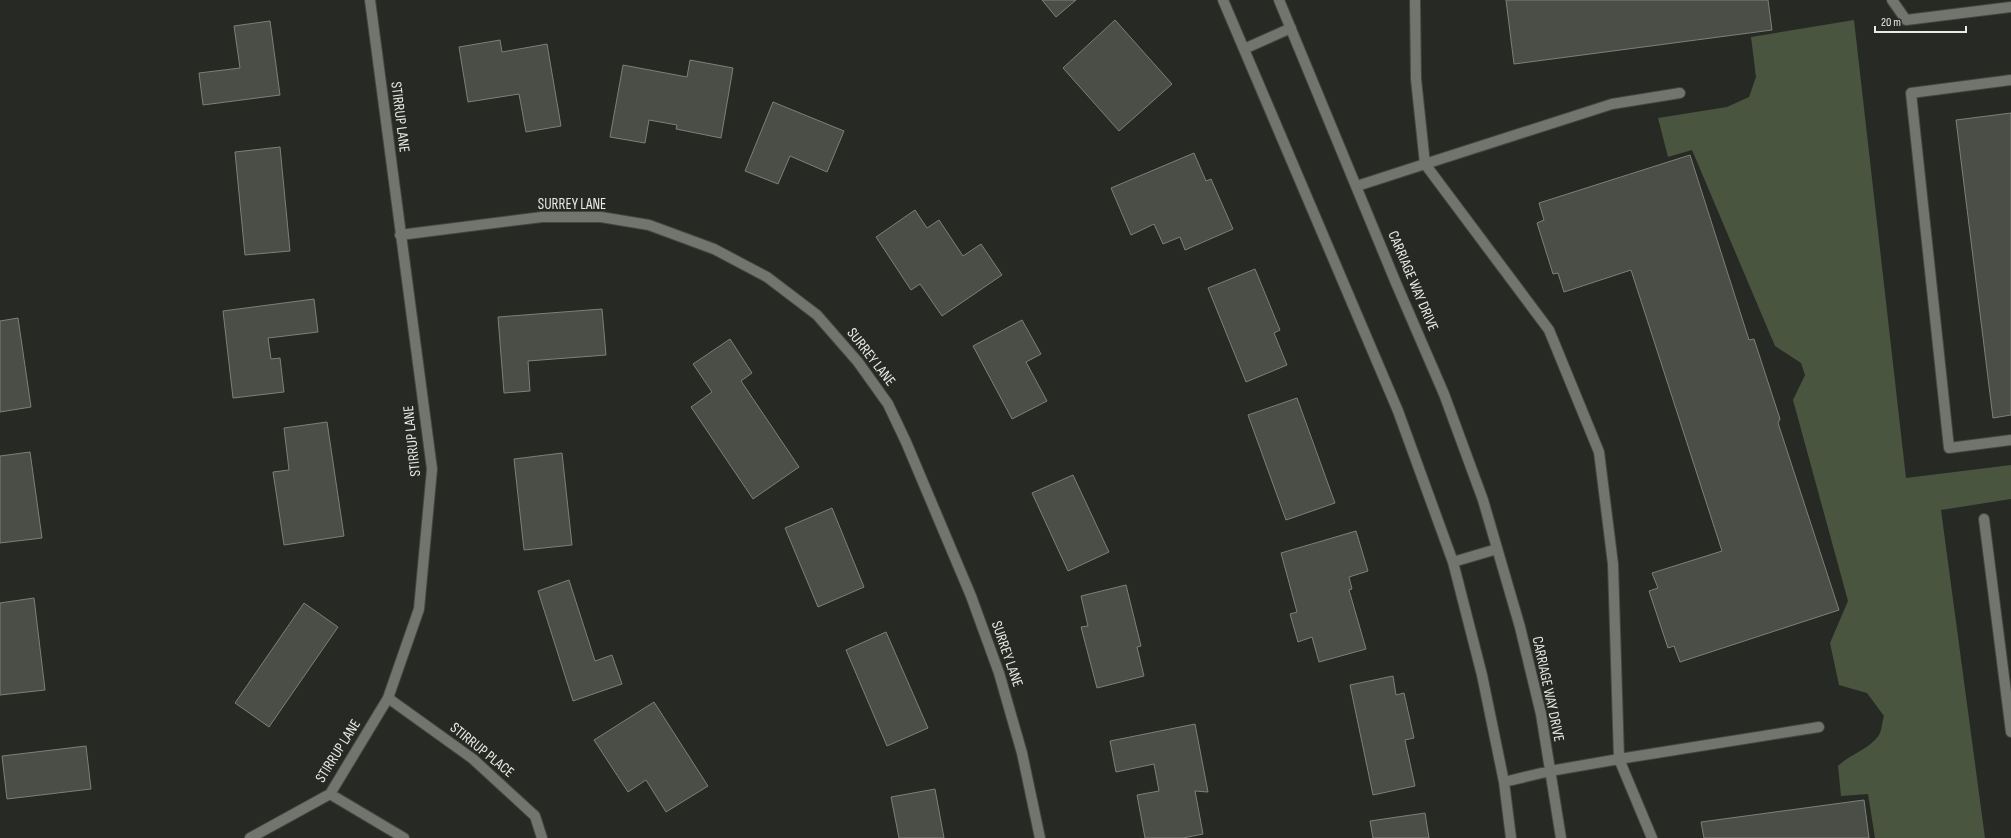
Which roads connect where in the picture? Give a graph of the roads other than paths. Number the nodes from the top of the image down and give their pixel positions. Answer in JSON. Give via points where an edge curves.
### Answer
{"nodes":[{"id":1,"x":370,"y":0,"type":"edge"},
{"id":2,"x":1223,"y":0,"type":"edge"},
{"id":3,"x":1280,"y":0,"type":"edge"},
{"id":4,"x":1415,"y":0,"type":"edge"},
{"id":5,"x":1892,"y":0,"type":"edge"},
{"id":6,"x":2011,"y":7,"type":"edge"},
{"id":7,"x":1291,"y":28,"type":"junction"},
{"id":8,"x":1244,"y":49,"type":"junction"},
{"id":9,"x":2011,"y":80,"type":"edge"},
{"id":10,"x":1680,"y":93,"type":"dead end"},
{"id":11,"x":1425,"y":164,"type":"junction"},
{"id":12,"x":1357,"y":186,"type":"junction"},
{"id":13,"x":400,"y":235,"type":"junction"},
{"id":14,"x":2011,"y":440,"type":"edge"},
{"id":15,"x":1984,"y":519,"type":"dead end"},
{"id":16,"x":1497,"y":549,"type":"junction"},
{"id":17,"x":1452,"y":562,"type":"junction"},
{"id":18,"x":388,"y":698,"type":"junction"},
{"id":19,"x":1819,"y":727,"type":"dead end"},
{"id":20,"x":2011,"y":732,"type":"edge"},
{"id":21,"x":1619,"y":758,"type":"junction"},
{"id":22,"x":1550,"y":771,"type":"junction"},
{"id":23,"x":1504,"y":782,"type":"junction"},
{"id":24,"x":330,"y":794,"type":"junction"},
{"id":25,"x":250,"y":838,"type":"edge"},
{"id":26,"x":404,"y":838,"type":"edge"},
{"id":27,"x":542,"y":838,"type":"edge"},
{"id":28,"x":1040,"y":838,"type":"edge"},
{"id":29,"x":1512,"y":838,"type":"edge"},
{"id":30,"x":1560,"y":838,"type":"edge"},
{"id":31,"x":1652,"y":838,"type":"edge"}],
"edges":[{"from":1,"to":13,"type":"street","name":"STIRRUP LANE"},
{"from":2,"to":8,"type":"street"},
{"from":3,"to":7,"type":"street","name":"CARRIAGE WAY DRIVE"},
{"from":4,"to":11,"type":"street","via":[[1416,79]]},
{"from":5,"to":6,"type":"street","via":[[1906,20]]},
{"from":7,"to":8,"type":"street"},
{"from":7,"to":12,"type":"street","name":"CARRIAGE WAY DRIVE"},
{"from":8,"to":17,"type":"street","via":[[1398,411]]},
{"from":9,"to":14,"type":"street","via":[[1911,93],[1949,448]]},
{"from":10,"to":11,"type":"street","via":[[1612,104]]},
{"from":11,"to":12,"type":"street"},
{"from":11,"to":21,"type":"street","via":[[1549,330],[1599,452],[1612,564]]},
{"from":12,"to":16,"type":"street","name":"CARRIAGE WAY DRIVE","via":[[1444,394]]},
{"from":13,"to":18,"type":"street","name":"STIRRUP LANE","via":[[432,469],[419,609]]},
{"from":13,"to":28,"type":"street","name":"SURREY LANE","via":[[542,217],[601,217],[649,225],[714,250],[767,277],[817,315],[858,362],[888,404],[906,442],[971,596],[999,673],[1022,752]]},
{"from":15,"to":20,"type":"street"},
{"from":16,"to":17,"type":"street"},
{"from":16,"to":22,"type":"street","name":"CARRIAGE WAY DRIVE","via":[[1520,626]]},
{"from":17,"to":23,"type":"street","via":[[1482,675]]},
{"from":18,"to":24,"type":"street","name":"STIRRUP LANE"},
{"from":18,"to":27,"type":"street","name":"STIRRUP PLACE","via":[[478,764],[535,816]]},
{"from":19,"to":21,"type":"street"},
{"from":21,"to":22,"type":"street"},
{"from":21,"to":31,"type":"street"},
{"from":22,"to":23,"type":"street"},
{"from":22,"to":30,"type":"street","name":"CARRIAGE WAY DRIVE"},
{"from":23,"to":29,"type":"street"},
{"from":24,"to":25,"type":"street","name":"STIRRUP LANE"},
{"from":24,"to":26,"type":"street"}]}
